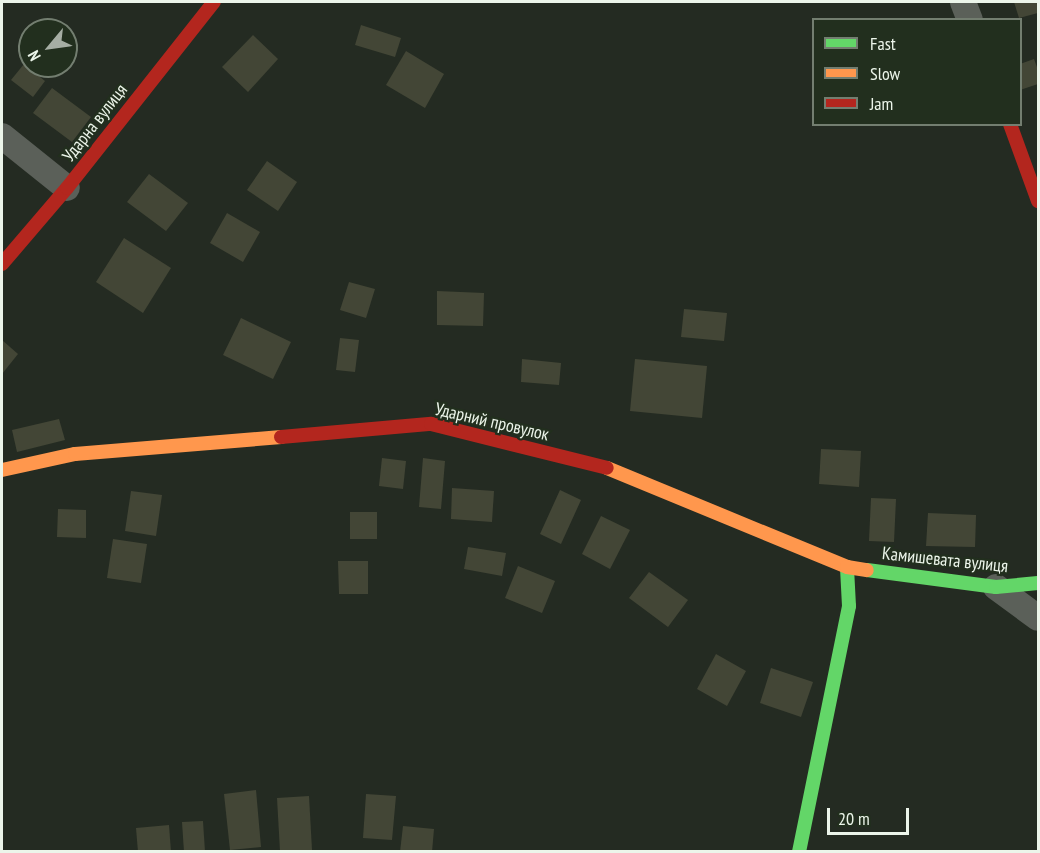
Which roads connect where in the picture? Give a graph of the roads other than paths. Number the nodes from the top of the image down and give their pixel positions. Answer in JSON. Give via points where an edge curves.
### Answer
{"nodes":[{"id":1,"x":214,"y":2,"type":"edge"},
{"id":2,"x":963,"y":2,"type":"edge"},
{"id":3,"x":969,"y":18,"type":"edge"},
{"id":4,"x":1011,"y":126,"type":"edge"},
{"id":5,"x":2,"y":136,"type":"edge"},
{"id":6,"x":67,"y":188,"type":"junction"},
{"id":7,"x":1038,"y":201,"type":"edge"},
{"id":8,"x":2,"y":264,"type":"edge"},
{"id":9,"x":2,"y":470,"type":"edge"},
{"id":10,"x":847,"y":567,"type":"junction"},
{"id":11,"x":1038,"y":582,"type":"edge"},
{"id":12,"x":996,"y":587,"type":"junction"},
{"id":13,"x":1038,"y":618,"type":"edge"},
{"id":14,"x":799,"y":852,"type":"edge"}],
"edges":[{"from":1,"to":6,"type":"street","name":"Ударна вулиця"},
{"from":2,"to":3,"type":"street"},
{"from":4,"to":7,"type":"street"},
{"from":5,"to":6,"type":"street"},
{"from":6,"to":8,"type":"street","name":"Ударна вулиця"},
{"from":9,"to":10,"type":"street","name":"Ударний провулок","via":[[75,454],[431,424],[614,470]]},
{"from":10,"to":12,"type":"street","name":"Камишевата вулиця"},
{"from":10,"to":14,"type":"street","via":[[849,606]]},
{"from":11,"to":12,"type":"street","name":"Камишевата вулиця"},
{"from":12,"to":13,"type":"street"}]}
